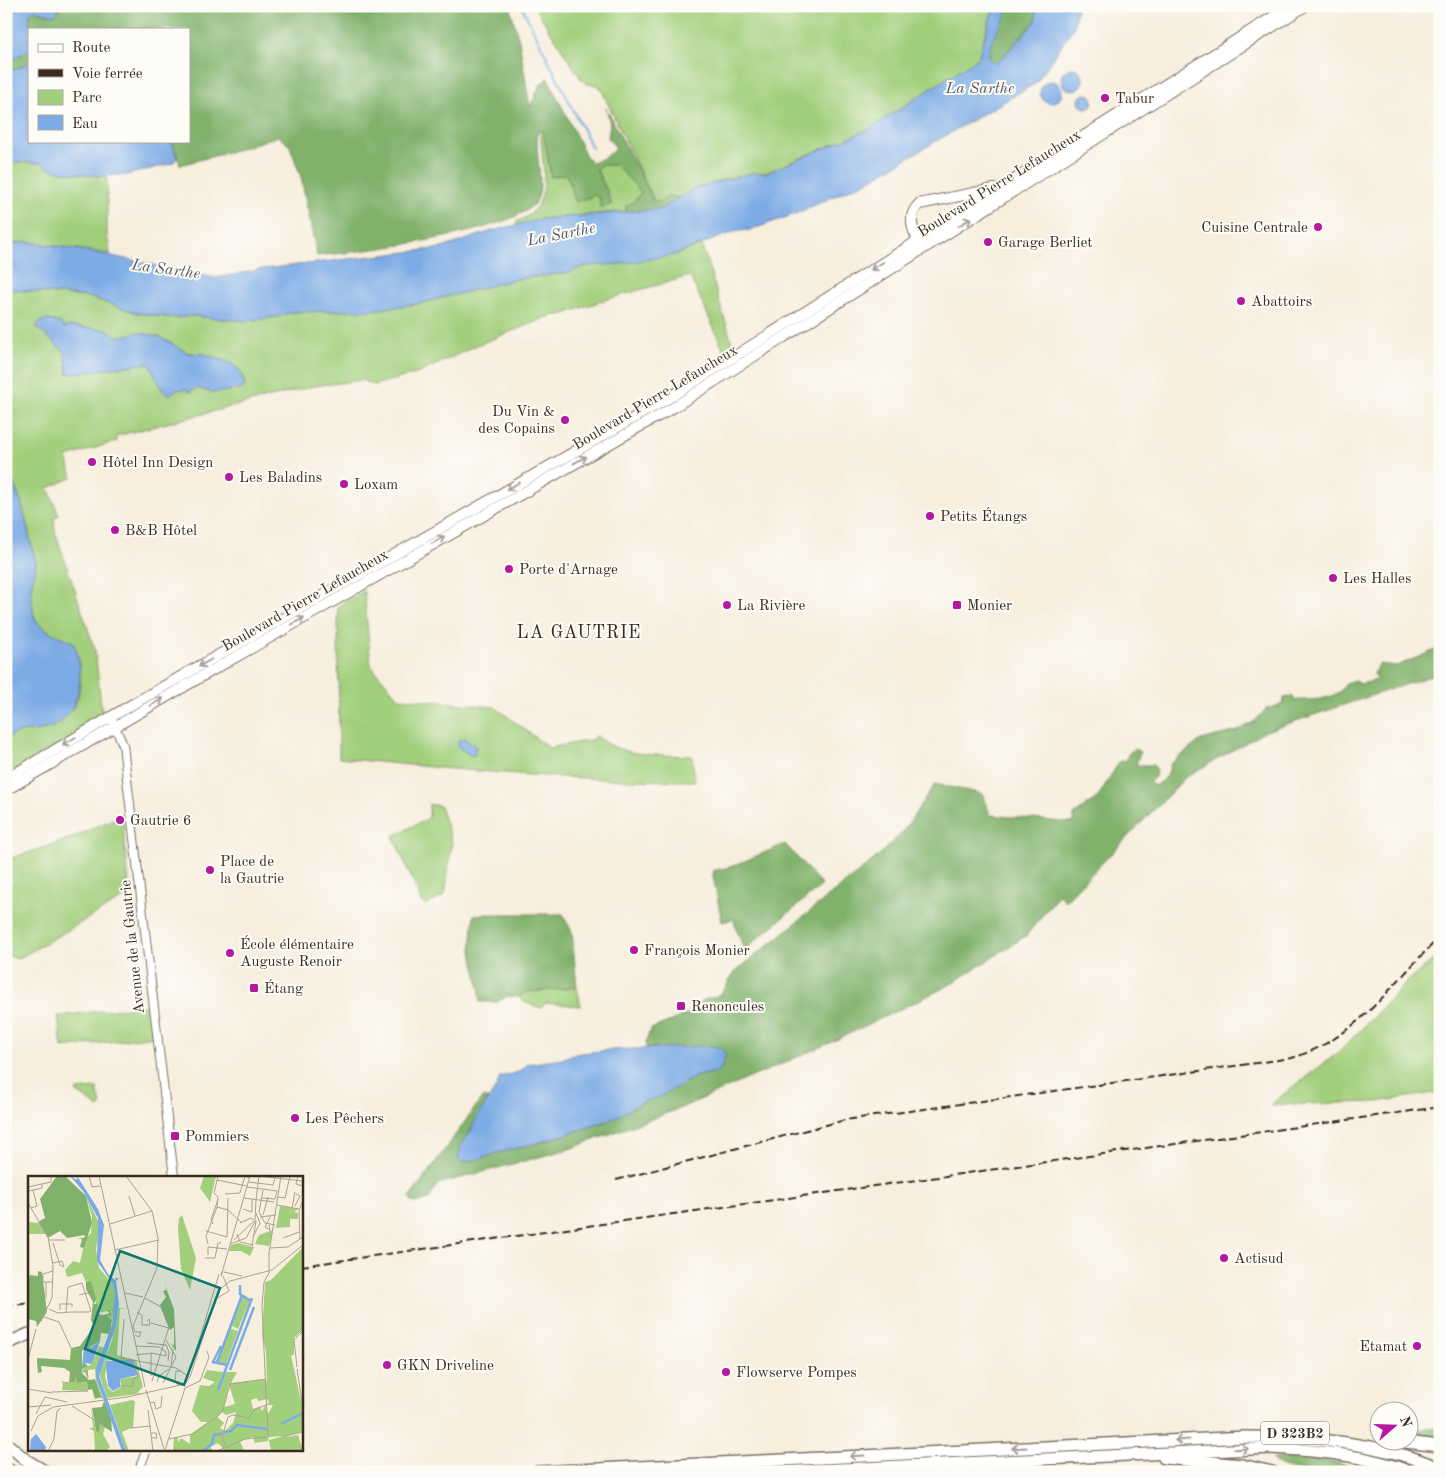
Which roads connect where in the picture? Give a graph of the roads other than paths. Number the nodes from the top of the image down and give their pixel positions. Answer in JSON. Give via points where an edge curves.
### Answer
{"nodes":[{"id":1,"x":1290,"y":6,"type":"edge"},
{"id":2,"x":1305,"y":6,"type":"edge"},
{"id":3,"x":1010,"y":184,"type":"junction"},
{"id":4,"x":921,"y":244,"type":"junction"},
{"id":5,"x":113,"y":722,"type":"junction"},
{"id":6,"x":6,"y":779,"type":"edge"},
{"id":7,"x":6,"y":790,"type":"edge"},
{"id":8,"x":174,"y":1176,"type":"edge"},
{"id":9,"x":28,"y":1334,"type":"edge"},
{"id":10,"x":6,"y":1344,"type":"edge"},
{"id":11,"x":1368,"y":1442,"type":"edge"},
{"id":12,"x":6,"y":1443,"type":"edge"},
{"id":13,"x":1418,"y":1443,"type":"edge"},
{"id":14,"x":1440,"y":1446,"type":"edge"},
{"id":15,"x":146,"y":1450,"type":"edge"},
{"id":16,"x":1394,"y":1450,"type":"edge"},
{"id":17,"x":6,"y":1453,"type":"edge"},
{"id":18,"x":1123,"y":1455,"type":"junction"},
{"id":19,"x":927,"y":1464,"type":"junction"},
{"id":20,"x":6,"y":1468,"type":"edge"},
{"id":21,"x":1440,"y":1468,"type":"edge"},
{"id":22,"x":12,"y":1472,"type":"edge"},
{"id":23,"x":34,"y":1472,"type":"edge"},
{"id":24,"x":46,"y":1472,"type":"edge"},
{"id":25,"x":138,"y":1472,"type":"edge"},
{"id":26,"x":537,"y":1472,"type":"edge"},
{"id":27,"x":781,"y":1472,"type":"edge"},
{"id":28,"x":866,"y":1472,"type":"edge"},
{"id":29,"x":1272,"y":1472,"type":"edge"},
{"id":30,"x":1411,"y":1472,"type":"edge"}],
"edges":[{"from":1,"to":3,"type":"main road","name":"Boulevard Pierre Lefaucheux"},
{"from":4,"to":2,"type":"main road","name":"Boulevard Pierre Lefaucheux","one_way":true},
{"from":3,"to":4,"type":"main road","name":"Boulevard Pierre Lefaucheux"},
{"from":3,"to":4,"type":"main road","via":[[919,204],[911,220]]},
{"from":4,"to":5,"type":"main road","name":"Boulevard Pierre Lefaucheux","via":[[667,399]]},
{"from":5,"to":6,"type":"main road","name":"Boulevard Pierre Lefaucheux","one_way":true},
{"from":5,"to":7,"type":"main road","name":"Boulevard Pierre Lefaucheux"},
{"from":5,"to":8,"type":"street","name":"Avenue de la Gautrie","via":[[123,745]]},
{"from":9,"to":10,"type":"highway"},
{"from":11,"to":26,"type":"highway","number":"D 323B2","one_way":true,"via":[[1272,1432],[1211,1438]]},
{"from":12,"to":24,"type":"highway"},
{"from":13,"to":14,"type":"highway"},
{"from":15,"to":25,"type":"street"},
{"from":16,"to":21,"type":"highway"},
{"from":17,"to":23,"type":"highway"},
{"from":18,"to":19,"type":"highway"},
{"from":18,"to":29,"type":"highway","via":[[1233,1464]]},
{"from":18,"to":30,"type":"highway","one_way":true,"via":[[1272,1448],[1315,1451],[1390,1464]]},
{"from":19,"to":27,"type":"highway"},
{"from":19,"to":28,"type":"highway"},
{"from":20,"to":22,"type":"highway"}]}
